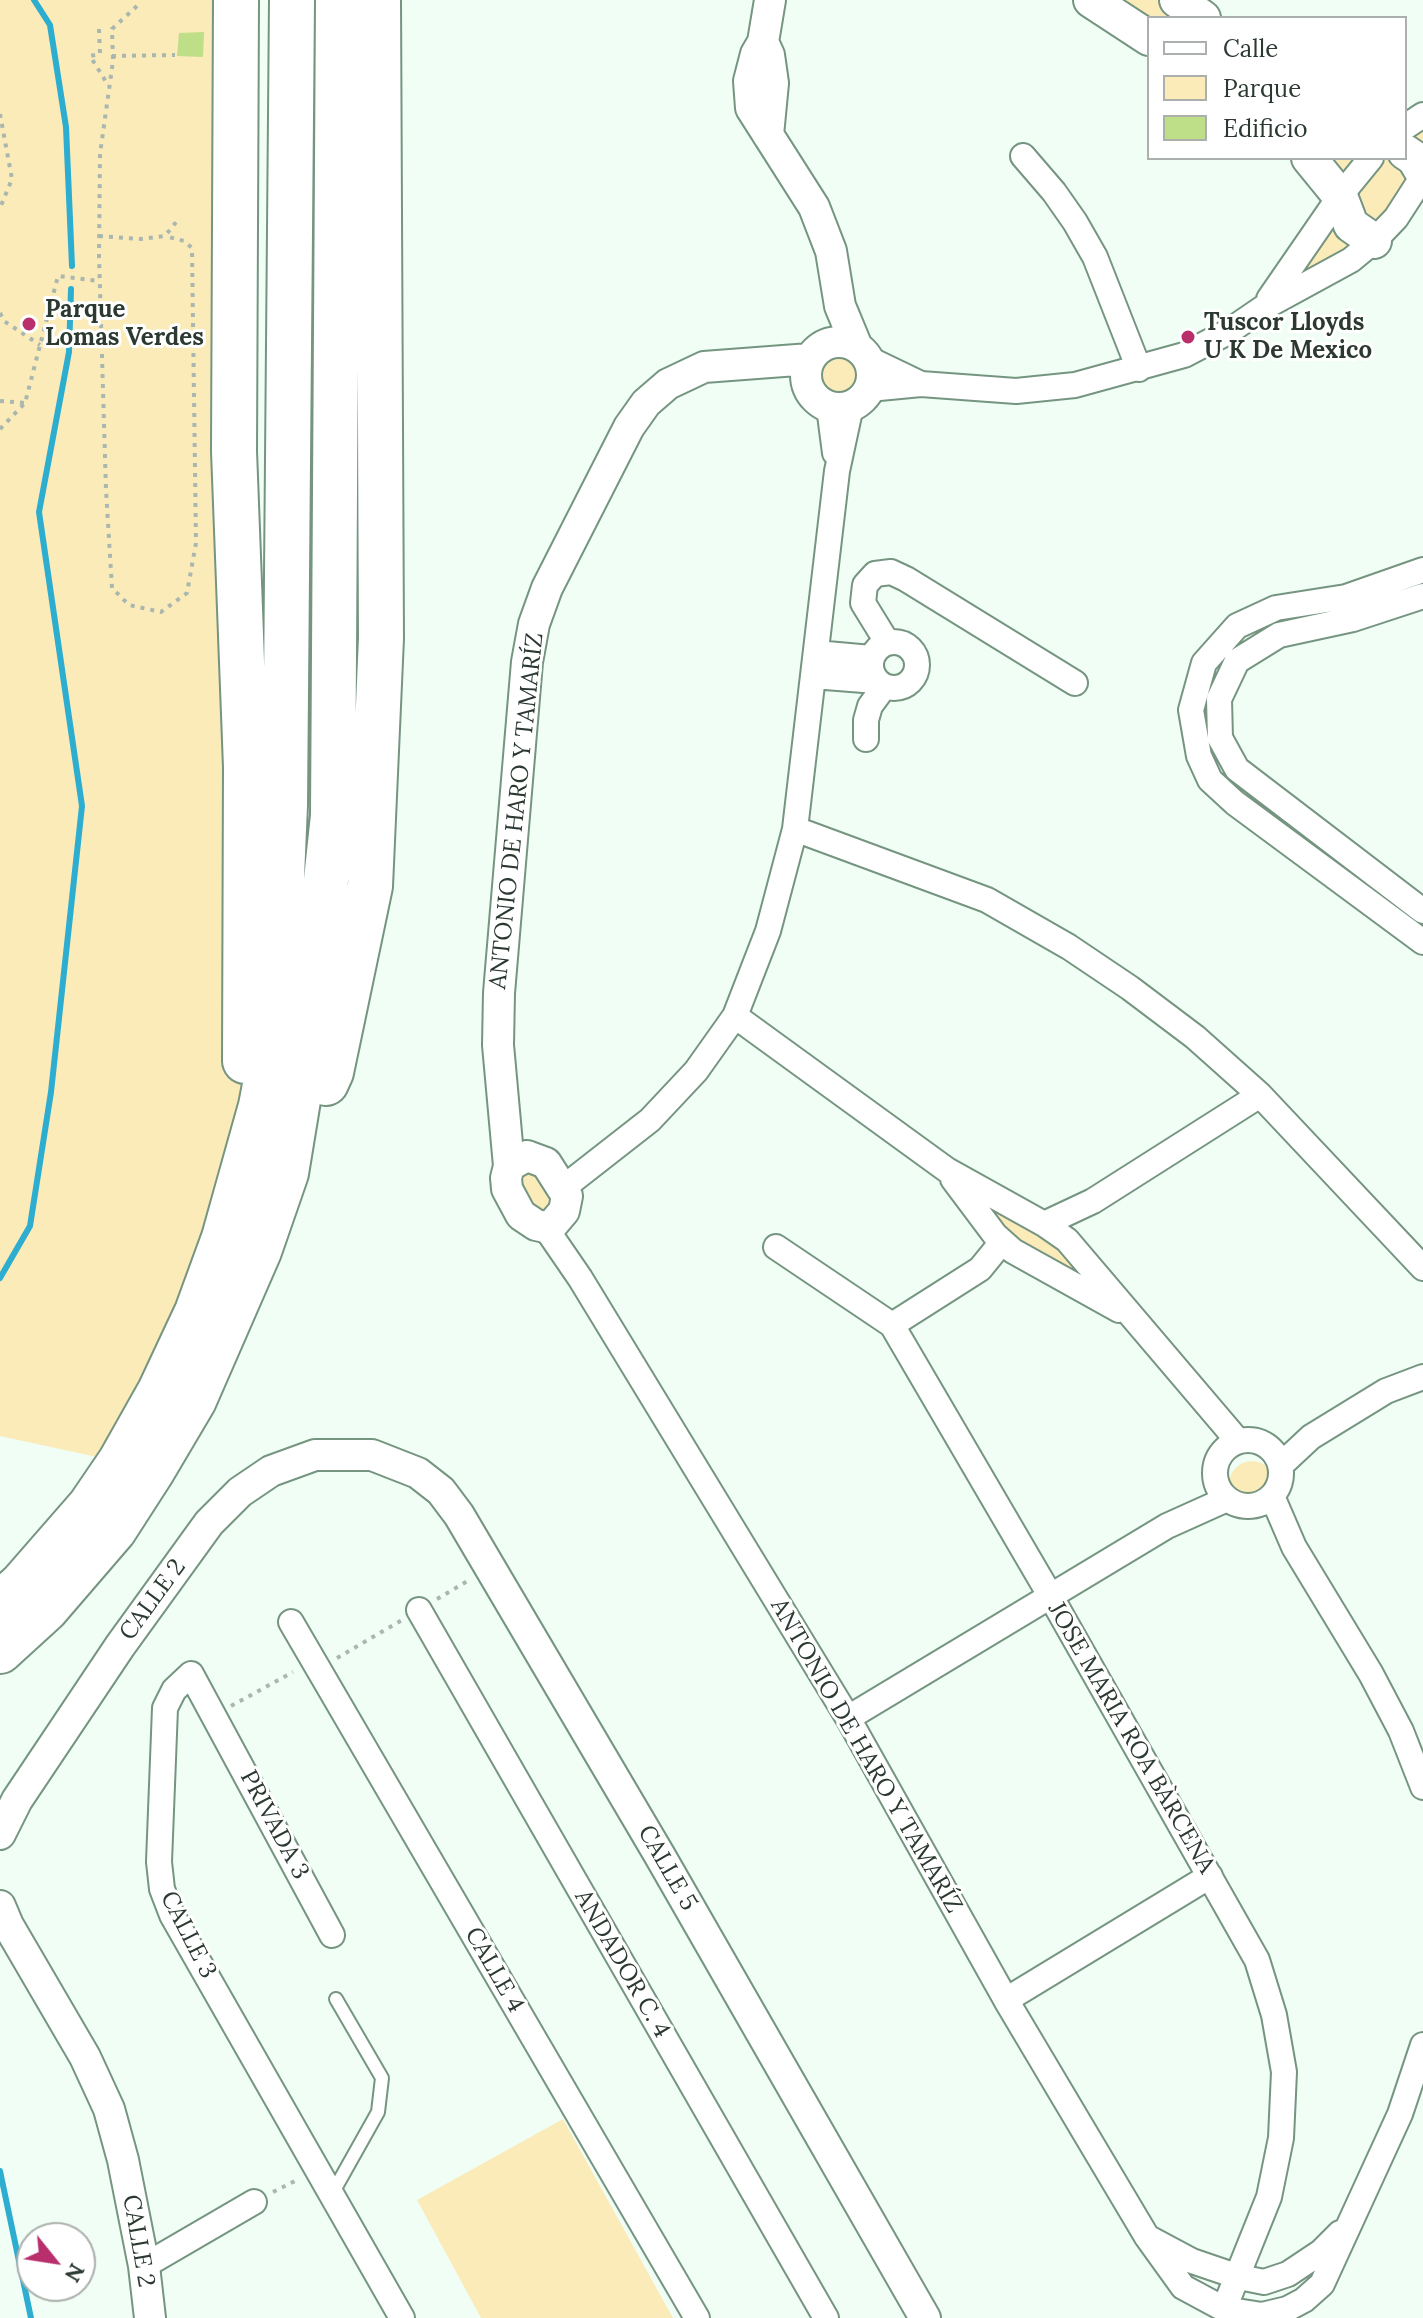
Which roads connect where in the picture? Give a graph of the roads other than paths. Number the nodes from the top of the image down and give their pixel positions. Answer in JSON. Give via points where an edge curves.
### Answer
{"nodes":[{"id":1,"x":236,"y":0,"type":"edge"},
{"id":2,"x":292,"y":0,"type":"edge"},
{"id":3,"x":338,"y":0,"type":"edge"},
{"id":4,"x":378,"y":0,"type":"edge"},
{"id":5,"x":770,"y":0,"type":"edge"},
{"id":6,"x":1091,"y":0,"type":"edge"},
{"id":7,"x":1177,"y":0,"type":"edge"},
{"id":8,"x":1200,"y":16,"type":"edge"},
{"id":9,"x":1147,"y":37,"type":"edge"},
{"id":10,"x":1407,"y":153,"type":"edge"},
{"id":11,"x":1023,"y":156,"type":"dead end"},
{"id":12,"x":1311,"y":160,"type":"edge"},
{"id":13,"x":1369,"y":160,"type":"edge"},
{"id":14,"x":1423,"y":174,"type":"edge"},
{"id":15,"x":1340,"y":196,"type":"junction"},
{"id":16,"x":1374,"y":241,"type":"junction"},
{"id":17,"x":840,"y":306,"type":"junction"},
{"id":18,"x":1263,"y":308,"type":"junction"},
{"id":19,"x":862,"y":352,"type":"junction"},
{"id":20,"x":814,"y":362,"type":"junction"},
{"id":21,"x":1139,"y":369,"type":"junction"},
{"id":22,"x":921,"y":384,"type":"junction"},
{"id":23,"x":850,"y":401,"type":"junction"},
{"id":24,"x":1423,"y":570,"type":"edge"},
{"id":25,"x":1423,"y":596,"type":"edge"},
{"id":26,"x":814,"y":665,"type":"junction"},
{"id":27,"x":880,"y":667,"type":"junction"},
{"id":28,"x":1075,"y":683,"type":"dead end"},
{"id":29,"x":866,"y":739,"type":"dead end"},
{"id":30,"x":795,"y":829,"type":"junction"},
{"id":31,"x":1423,"y":911,"type":"edge"},
{"id":32,"x":1423,"y":942,"type":"edge"},
{"id":33,"x":735,"y":1016,"type":"junction"},
{"id":34,"x":1260,"y":1095,"type":"junction"},
{"id":35,"x":266,"y":1168,"type":"junction"},
{"id":36,"x":538,"y":1170,"type":"junction"},
{"id":37,"x":947,"y":1170,"type":"junction"},
{"id":38,"x":1093,"y":1201,"type":"junction"},
{"id":39,"x":1019,"y":1210,"type":"junction"},
{"id":40,"x":552,"y":1223,"type":"junction"},
{"id":41,"x":1044,"y":1224,"type":"junction"},
{"id":42,"x":998,"y":1238,"type":"junction"},
{"id":43,"x":1071,"y":1244,"type":"junction"},
{"id":44,"x":776,"y":1247,"type":"dead end"},
{"id":45,"x":1027,"y":1259,"type":"junction"},
{"id":46,"x":1423,"y":1268,"type":"edge"},
{"id":47,"x":980,"y":1269,"type":"junction"},
{"id":48,"x":1056,"y":1274,"type":"junction"},
{"id":49,"x":1139,"y":1321,"type":"junction"},
{"id":50,"x":892,"y":1325,"type":"junction"},
{"id":51,"x":1423,"y":1357,"type":"edge"},
{"id":52,"x":1423,"y":1377,"type":"edge"},
{"id":53,"x":1386,"y":1391,"type":"junction"},
{"id":54,"x":1231,"y":1446,"type":"junction"},
{"id":55,"x":372,"y":1455,"type":"joint"},
{"id":56,"x":1275,"y":1456,"type":"junction"},
{"id":57,"x":1231,"y":1496,"type":"junction"},
{"id":58,"x":1272,"y":1496,"type":"junction"},
{"id":59,"x":1294,"y":1547,"type":"junction"},
{"id":60,"x":1051,"y":1597,"type":"junction"},
{"id":61,"x":0,"y":1604,"type":"edge"},
{"id":62,"x":419,"y":1610,"type":"dead end"},
{"id":63,"x":291,"y":1622,"type":"dead end"},
{"id":64,"x":0,"y":1651,"type":"edge"},
{"id":65,"x":215,"y":1715,"type":"joint"},
{"id":66,"x":848,"y":1718,"type":"junction"},
{"id":67,"x":1423,"y":1787,"type":"edge"},
{"id":68,"x":0,"y":1834,"type":"edge"},
{"id":69,"x":1210,"y":1876,"type":"junction"},
{"id":70,"x":0,"y":1906,"type":"edge"},
{"id":71,"x":332,"y":1935,"type":"dead end"},
{"id":72,"x":336,"y":1999,"type":"dead end"},
{"id":73,"x":1006,"y":2000,"type":"junction"},
{"id":74,"x":1423,"y":2045,"type":"edge"},
{"id":75,"x":332,"y":2194,"type":"junction"},
{"id":76,"x":254,"y":2202,"type":"road end"},
{"id":77,"x":1353,"y":2220,"type":"junction"},
{"id":78,"x":1147,"y":2237,"type":"junction"},
{"id":79,"x":144,"y":2266,"type":"junction"},
{"id":80,"x":1239,"y":2277,"type":"junction"},
{"id":81,"x":1224,"y":2309,"type":"junction"},
{"id":82,"x":150,"y":2318,"type":"edge"},
{"id":83,"x":402,"y":2318,"type":"edge"},
{"id":84,"x":697,"y":2318,"type":"edge"},
{"id":85,"x":826,"y":2318,"type":"edge"},
{"id":86,"x":925,"y":2318,"type":"edge"}],
"edges":[{"from":1,"to":35,"type":"highway","via":[[234,451]]},
{"from":2,"to":35,"type":"highway","via":[[285,805],[277,997],[261,1106]]},
{"from":3,"to":35,"type":"highway","via":[[333,816],[310,1027]]},
{"from":4,"to":35,"type":"highway","via":[[381,638],[370,886],[331,1072]]},
{"from":5,"to":17,"type":"street","via":[[763,42],[773,83],[768,135],[814,207],[831,251]]},
{"from":6,"to":9,"type":"main road"},
{"from":7,"to":8,"type":"main road"},
{"from":10,"to":14,"type":"main road"},
{"from":11,"to":21,"type":"street","via":[[1061,202],[1095,257]]},
{"from":12,"to":15,"type":"main road"},
{"from":13,"to":15,"type":"street"},
{"from":14,"to":16,"type":"street","via":[[1396,218]]},
{"from":15,"to":16,"type":"main road","via":[[1351,225]]},
{"from":15,"to":18,"type":"street"},
{"from":16,"to":18,"type":"street","via":[[1351,260]]},
{"from":17,"to":19,"type":"street"},
{"from":17,"to":20,"type":"street"},
{"from":18,"to":21,"type":"street","via":[[1184,355]]},
{"from":19,"to":20,"type":"street","via":[[843,342]]},
{"from":19,"to":22,"type":"street"},
{"from":19,"to":23,"type":"street","via":[[872,373]]},
{"from":20,"to":23,"type":"street","via":[[819,402]]},
{"from":20,"to":36,"type":"street","name":"ANTONIO DE HARO Y TAMARÍZ","via":[[704,367],[668,384],[646,403],[547,588],[534,624],[498,1045],[505,1124]]},
{"from":21,"to":22,"type":"street","via":[[1075,385],[1016,391]]},
{"from":22,"to":23,"type":"street"},
{"from":23,"to":26,"type":"street"},
{"from":24,"to":32,"type":"street","via":[[1346,597],[1276,608],[1237,626],[1204,663],[1191,710],[1199,756],[1210,780]]},
{"from":25,"to":31,"type":"street","via":[[1279,635],[1237,661],[1219,699],[1220,738],[1237,769]]},
{"from":26,"to":27,"type":"street"},
{"from":26,"to":30,"type":"street"},
{"from":27,"to":28,"type":"street","via":[[863,603],[865,585],[875,574],[891,572]]},
{"from":27,"to":29,"type":"street"},
{"from":30,"to":33,"type":"street","via":[[768,931]]},
{"from":30,"to":34,"type":"street","via":[[987,900],[1130,988]]},
{"from":33,"to":36,"type":"street","via":[[696,1071],[611,1152]]},
{"from":33,"to":37,"type":"street"},
{"from":34,"to":38,"type":"street"},
{"from":34,"to":46,"type":"street"},
{"from":35,"to":61,"type":"highway","via":[[224,1238],[197,1312],[120,1462],[90,1506]]},
{"from":35,"to":64,"type":"highway","via":[[259,1251],[194,1400],[114,1530],[46,1609]]},
{"from":36,"to":40,"type":"street","via":[[567,1196]]},
{"from":36,"to":40,"type":"street","via":[[506,1178],[514,1205],[527,1220]]},
{"from":37,"to":39,"type":"street"},
{"from":37,"to":42,"type":"street"},
{"from":38,"to":41,"type":"street"},
{"from":38,"to":43,"type":"street"},
{"from":39,"to":41,"type":"street"},
{"from":39,"to":42,"type":"street","via":[[1001,1216],[995,1224]]},
{"from":40,"to":66,"type":"street","name":"ANTONIO DE HARO Y TAMARÍZ","via":[[580,1278]]},
{"from":41,"to":43,"type":"street"},
{"from":42,"to":45,"type":"street"},
{"from":42,"to":47,"type":"street"},
{"from":43,"to":48,"type":"street","via":[[1070,1265]]},
{"from":43,"to":49,"type":"street"},
{"from":44,"to":50,"type":"street","name":"JOSE MARIA ROA BÀRCENA"},
{"from":45,"to":47,"type":"street"},
{"from":45,"to":48,"type":"street"},
{"from":47,"to":50,"type":"street"},
{"from":48,"to":49,"type":"street"},
{"from":49,"to":54,"type":"street","via":[[1207,1406]]},
{"from":50,"to":60,"type":"street","name":"JOSE MARIA ROA BÀRCENA"},
{"from":51,"to":53,"type":"street"},
{"from":52,"to":53,"type":"street"},
{"from":53,"to":56,"type":"street"},
{"from":54,"to":56,"type":"street","via":[[1249,1439]]},
{"from":54,"to":57,"type":"street","via":[[1218,1459],[1215,1474]]},
{"from":55,"to":68,"type":"street","name":"CALLE 2","via":[[315,1455],[271,1471],[209,1523],[120,1646]]},
{"from":55,"to":86,"type":"street","name":"CALLE 5","via":[[418,1473],[459,1515]]},
{"from":56,"to":58,"type":"street","via":[[1280,1485]]},
{"from":57,"to":58,"type":"street","via":[[1263,1503]]},
{"from":57,"to":59,"type":"street"},
{"from":57,"to":60,"type":"street","via":[[1167,1526]]},
{"from":58,"to":59,"type":"street"},
{"from":59,"to":67,"type":"street","via":[[1371,1674]]},
{"from":60,"to":66,"type":"street"},
{"from":60,"to":69,"type":"street","name":"JOSE MARIA ROA BÀRCENA"},
{"from":62,"to":85,"type":"street","name":"ANDADOR C. 4"},
{"from":63,"to":84,"type":"street","name":"CALLE 4"},
{"from":65,"to":71,"type":"street","name":"PRIVADA 3"},
{"from":65,"to":75,"type":"street","name":"CALLE 3","via":[[191,1674],[165,1708],[162,1889]]},
{"from":66,"to":73,"type":"street","name":"ANTONIO DE HARO Y TAMARÍZ"},
{"from":69,"to":73,"type":"street"},
{"from":69,"to":80,"type":"street","name":"JOSE MARIA ROA BÀRCENA","via":[[1257,1960],[1284,2072],[1281,2138],[1269,2197]]},
{"from":70,"to":79,"type":"street","name":"CALLE 2","via":[[109,2109]]},
{"from":72,"to":75,"type":"lane","via":[[382,2078],[378,2112]]},
{"from":73,"to":78,"type":"street","name":"ANTONIO DE HARO Y TAMARÍZ"},
{"from":74,"to":77,"type":"street","name":"ANTONIO DE HARO Y TAMARÍZ","via":[[1400,2114]]},
{"from":75,"to":83,"type":"street","name":"CALLE 3"},
{"from":76,"to":79,"type":"street"},
{"from":77,"to":80,"type":"street","name":"ANTONIO DE HARO Y TAMARÍZ","via":[[1321,2252],[1288,2274],[1264,2282]]},
{"from":77,"to":81,"type":"street","name":"ANTONIO DE HARO Y TAMARÍZ","via":[[1322,2284],[1304,2300],[1262,2315]]},
{"from":78,"to":80,"type":"street","name":"ANTONIO DE HARO Y TAMARÍZ","via":[[1192,2261]]},
{"from":78,"to":81,"type":"street","name":"ANTONIO DE HARO Y TAMARÍZ","via":[[1183,2287]]},
{"from":79,"to":82,"type":"street","name":"CALLE 2"},
{"from":80,"to":81,"type":"street","name":"JOSE MARIA ROA BÀRCENA"}]}
